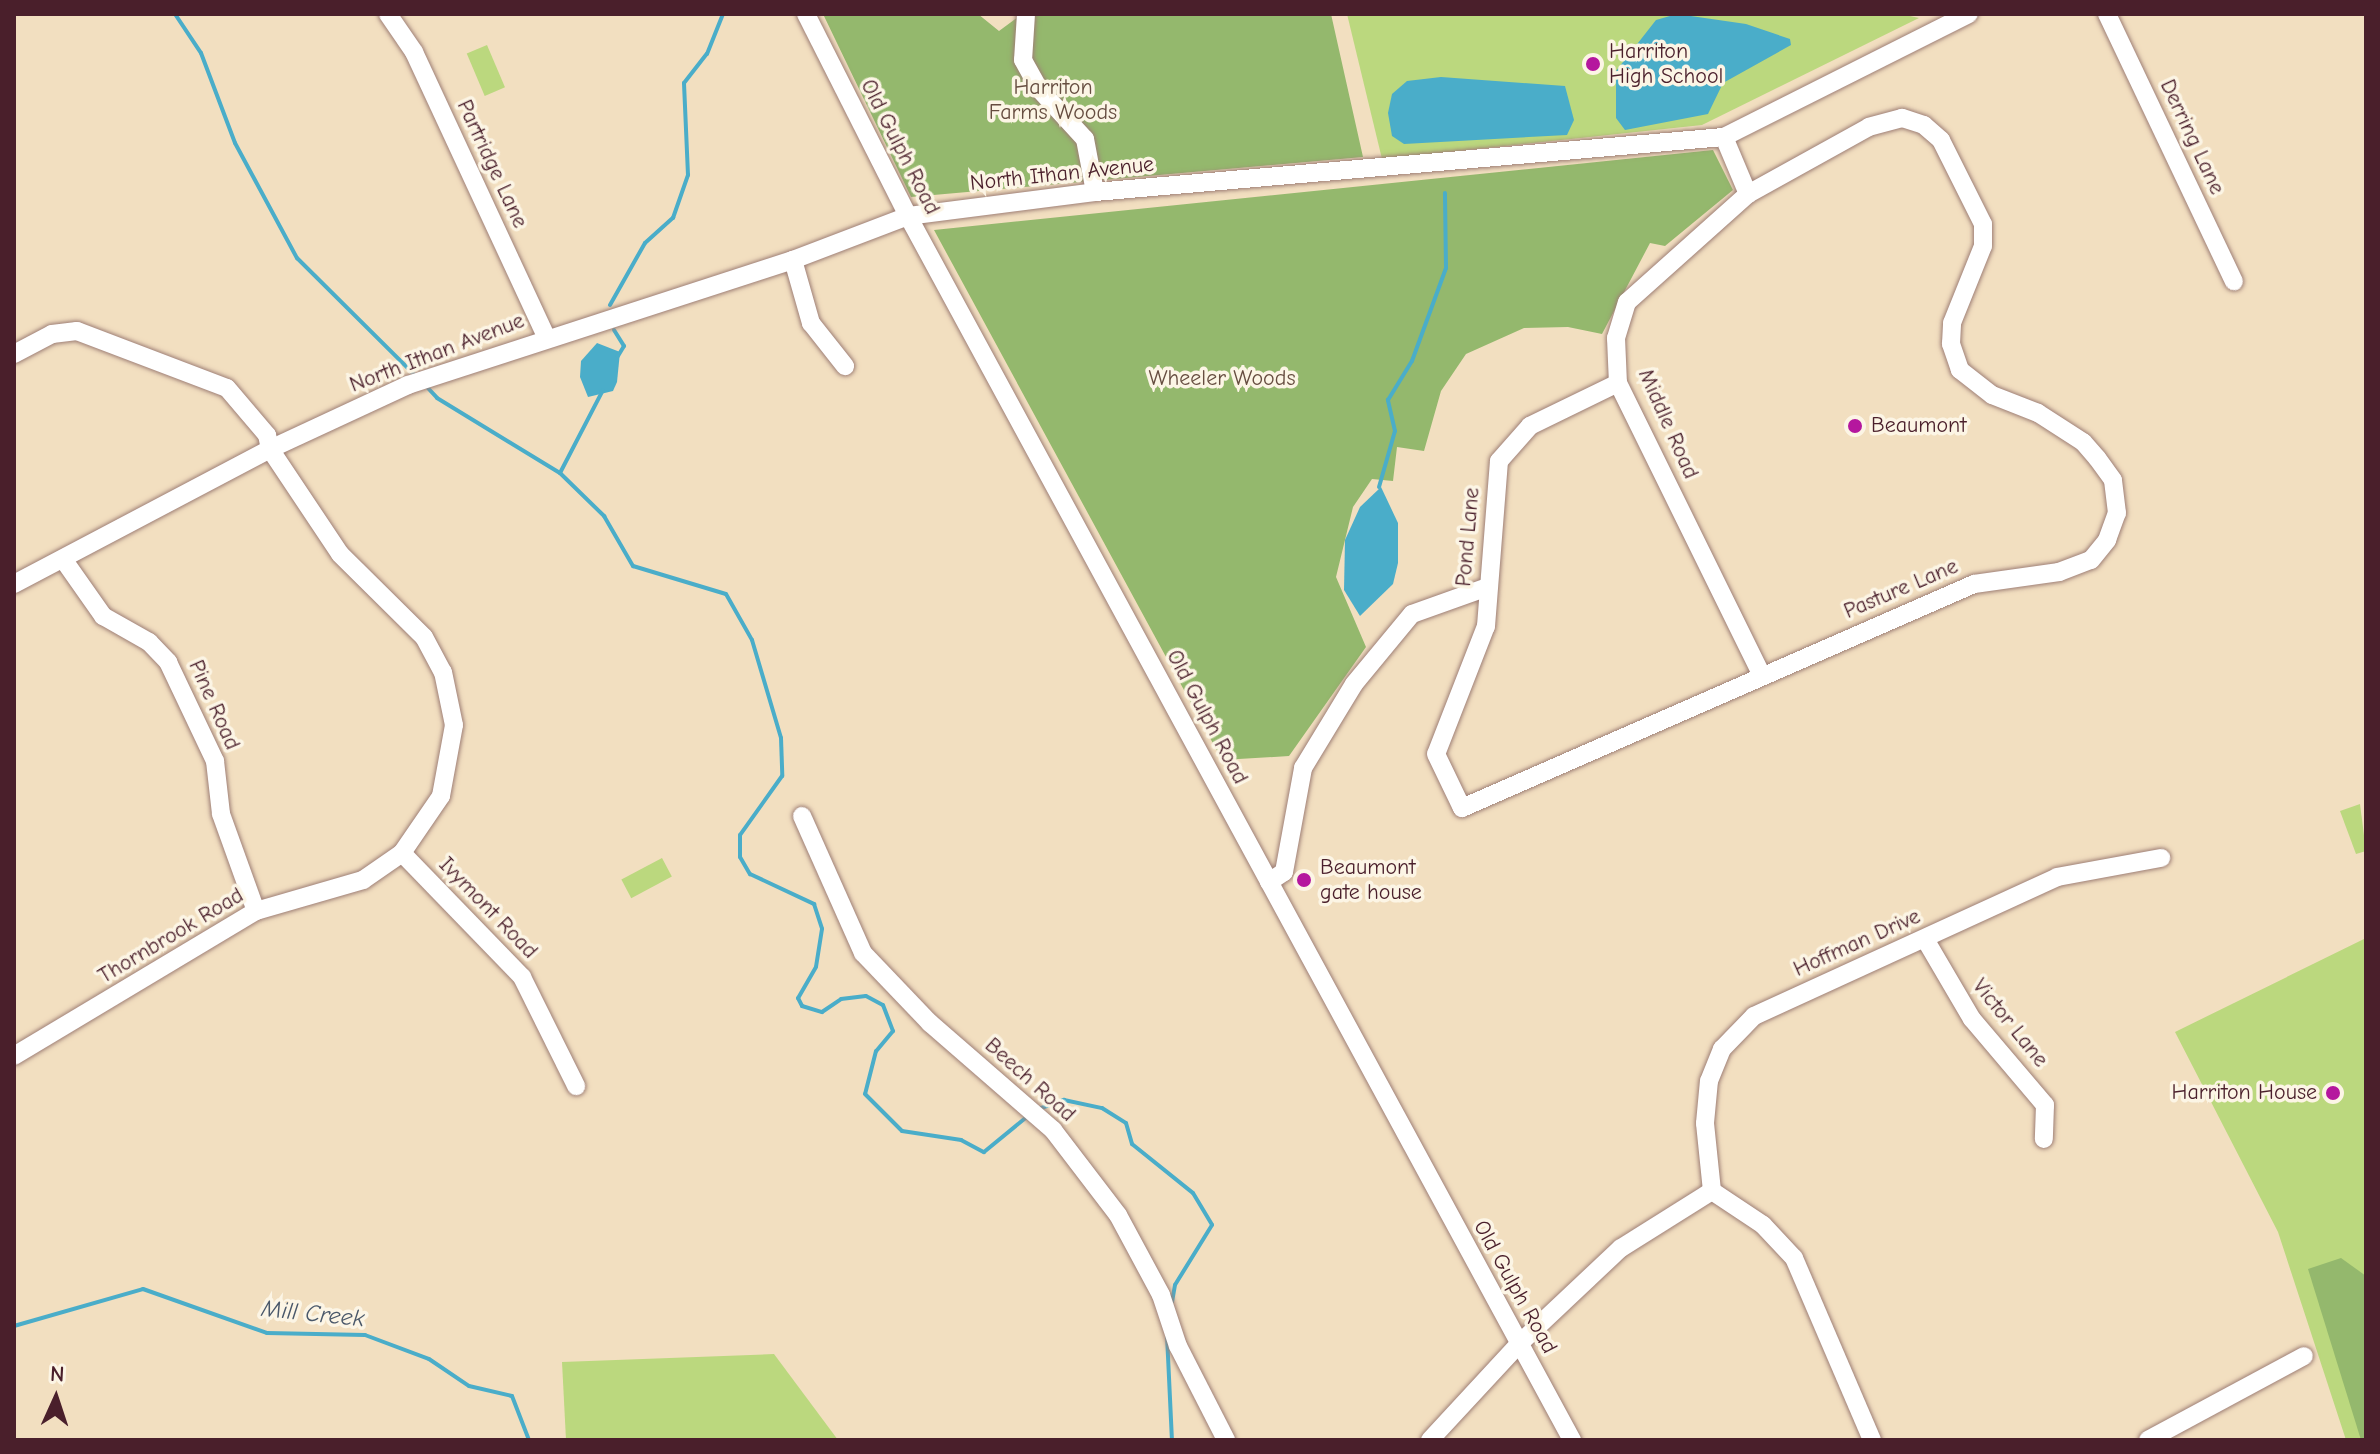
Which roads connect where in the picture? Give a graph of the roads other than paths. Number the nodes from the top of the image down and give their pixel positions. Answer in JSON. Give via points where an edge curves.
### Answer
{"nodes":[{"id":1,"x":388,"y":14,"type":"edge"},
{"id":2,"x":806,"y":14,"type":"edge"},
{"id":3,"x":1026,"y":14,"type":"edge"},
{"id":4,"x":1969,"y":14,"type":"edge"},
{"id":5,"x":2107,"y":14,"type":"edge"},
{"id":6,"x":1724,"y":137,"type":"junction"},
{"id":7,"x":1095,"y":192,"type":"junction"},
{"id":8,"x":1748,"y":194,"type":"junction"},
{"id":9,"x":908,"y":216,"type":"junction"},
{"id":10,"x":793,"y":260,"type":"junction"},
{"id":11,"x":2234,"y":281,"type":"dead end"},
{"id":12,"x":546,"y":337,"type":"junction"},
{"id":13,"x":14,"y":354,"type":"edge"},
{"id":14,"x":845,"y":366,"type":"dead end"},
{"id":15,"x":1618,"y":383,"type":"junction"},
{"id":16,"x":270,"y":449,"type":"junction"},
{"id":17,"x":63,"y":559,"type":"junction"},
{"id":18,"x":14,"y":584,"type":"edge"},
{"id":19,"x":1488,"y":587,"type":"junction"},
{"id":20,"x":1761,"y":674,"type":"junction"},
{"id":21,"x":1436,"y":754,"type":"joint"},
{"id":22,"x":802,"y":816,"type":"dead end"},
{"id":23,"x":402,"y":853,"type":"junction"},
{"id":24,"x":2161,"y":858,"type":"dead end"},
{"id":25,"x":1269,"y":882,"type":"junction"},
{"id":26,"x":256,"y":911,"type":"junction"},
{"id":27,"x":1925,"y":939,"type":"junction"},
{"id":28,"x":14,"y":1056,"type":"edge"},
{"id":29,"x":576,"y":1086,"type":"dead end"},
{"id":30,"x":2044,"y":1139,"type":"dead end"},
{"id":31,"x":1712,"y":1191,"type":"junction"},
{"id":32,"x":1519,"y":1344,"type":"junction"},
{"id":33,"x":2304,"y":1356,"type":"dead end"},
{"id":34,"x":1226,"y":1440,"type":"edge"},
{"id":35,"x":1430,"y":1440,"type":"edge"},
{"id":36,"x":1572,"y":1440,"type":"edge"},
{"id":37,"x":1872,"y":1440,"type":"edge"},
{"id":38,"x":2148,"y":1440,"type":"edge"}],
"edges":[{"from":1,"to":12,"type":"street","name":"Partridge Lane","via":[[414,52]]},
{"from":2,"to":9,"type":"street","name":"Old Gulph Road"},
{"from":3,"to":7,"type":"street","via":[[1023,60],[1039,89],[1085,139]]},
{"from":4,"to":6,"type":"street","name":"North Ithan Avenue"},
{"from":5,"to":11,"type":"street","name":"Derring Lane"},
{"from":6,"to":7,"type":"street","name":"North Ithan Avenue"},
{"from":6,"to":8,"type":"street"},
{"from":7,"to":9,"type":"street","name":"North Ithan Avenue"},
{"from":8,"to":15,"type":"street","name":"Middle Road","via":[[1627,302],[1616,338]]},
{"from":8,"to":20,"type":"street","name":"Pasture Lane","via":[[1869,127],[1902,118],[1933,132],[1983,224],[1983,246],[1952,323],[1951,344],[1960,370],[1992,395],[2038,413],[2083,442],[2113,480],[2117,513],[2107,540],[2091,560],[2059,572],[1974,584]]},
{"from":9,"to":10,"type":"street","name":"North Ithan Avenue"},
{"from":9,"to":25,"type":"street","name":"Old Gulph Road"},
{"from":10,"to":12,"type":"street","name":"North Ithan Avenue"},
{"from":10,"to":14,"type":"street","via":[[811,323]]},
{"from":12,"to":16,"type":"street","name":"North Ithan Avenue","via":[[408,385]]},
{"from":13,"to":16,"type":"street","name":"Thornbrook Road","via":[[52,334],[77,331],[111,348],[207,377],[243,402],[267,435]]},
{"from":15,"to":19,"type":"street","name":"Pond Lane","via":[[1530,426],[1508,444],[1499,461]]},
{"from":15,"to":20,"type":"street","name":"Middle Road"},
{"from":16,"to":17,"type":"street","name":"North Ithan Avenue"},
{"from":16,"to":23,"type":"street","name":"Thornbrook Road","via":[[340,554],[424,637],[443,672],[454,725],[451,751],[436,808]]},
{"from":17,"to":18,"type":"street","name":"North Ithan Avenue"},
{"from":17,"to":26,"type":"street","name":"Pine Road","via":[[103,616],[149,642],[168,662],[215,761],[221,814]]},
{"from":19,"to":21,"type":"street","name":"Pond Lane","via":[[1486,626]]},
{"from":19,"to":25,"type":"street","via":[[1412,614],[1354,684],[1303,768],[1284,872]]},
{"from":20,"to":21,"type":"street","name":"Pasture Lane","via":[[1462,808]]},
{"from":22,"to":34,"type":"street","name":"Beech Road","via":[[863,953],[930,1023],[1053,1130],[1118,1215],[1161,1295],[1178,1346]]},
{"from":23,"to":26,"type":"street","name":"Thornbrook Road","via":[[363,880]]},
{"from":23,"to":29,"type":"street","name":"Ivymont Road","via":[[522,977]]},
{"from":24,"to":27,"type":"street","name":"Hoffman Drive","via":[[2057,877]]},
{"from":25,"to":32,"type":"street","name":"Old Gulph Road"},
{"from":26,"to":28,"type":"street","name":"Thornbrook Road"},
{"from":27,"to":30,"type":"street","name":"Victor Lane","via":[[1972,1019],[2045,1105]]},
{"from":27,"to":31,"type":"street","name":"Hoffman Drive","via":[[1754,1016],[1731,1038],[1709,1081],[1705,1123]]},
{"from":31,"to":32,"type":"street","via":[[1621,1248]]},
{"from":31,"to":37,"type":"street","via":[[1763,1225],[1794,1258]]},
{"from":32,"to":35,"type":"street"},
{"from":32,"to":36,"type":"street","name":"Old Gulph Road"},
{"from":33,"to":38,"type":"street"}]}
